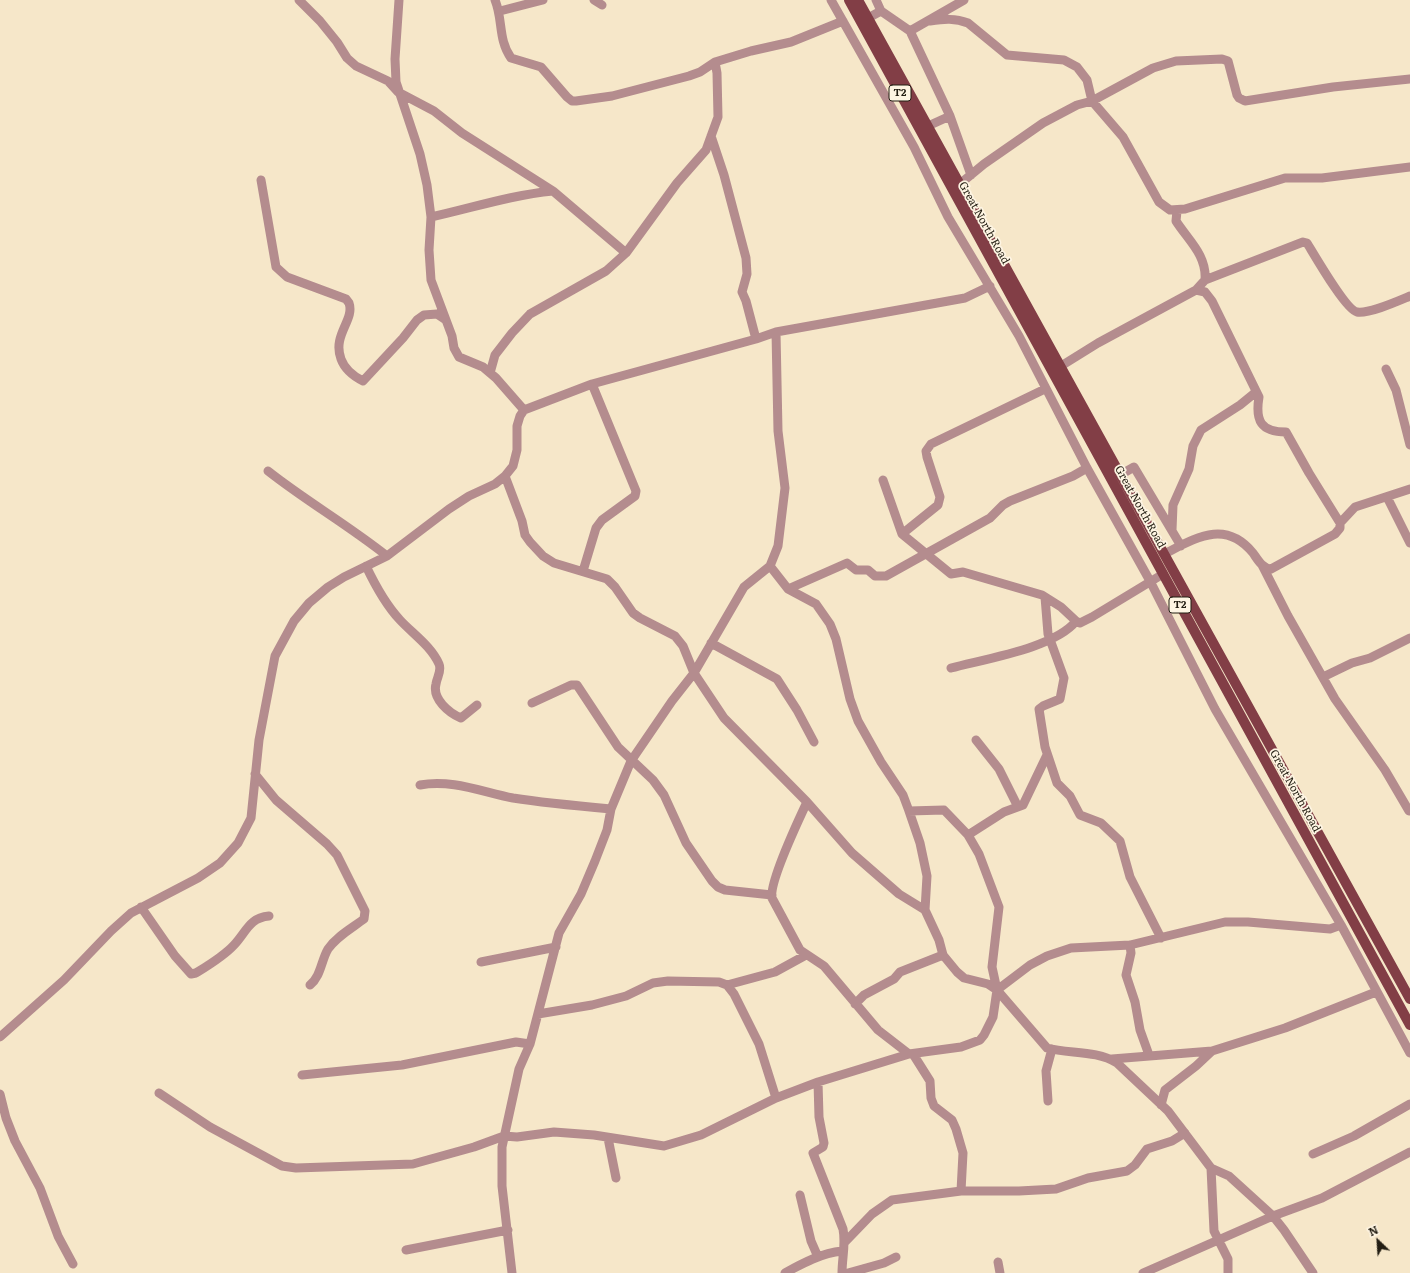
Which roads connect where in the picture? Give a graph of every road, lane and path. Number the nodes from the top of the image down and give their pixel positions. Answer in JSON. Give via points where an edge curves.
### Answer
{"nodes":[{"id":1,"x":299,"y":0,"type":"edge"},
{"id":2,"x":399,"y":0,"type":"edge"},
{"id":3,"x":495,"y":0,"type":"edge"},
{"id":4,"x":543,"y":0,"type":"edge"},
{"id":5,"x":594,"y":0,"type":"edge"},
{"id":6,"x":831,"y":0,"type":"edge"},
{"id":7,"x":849,"y":0,"type":"edge"},
{"id":8,"x":858,"y":0,"type":"edge"},
{"id":9,"x":876,"y":0,"type":"edge"},
{"id":10,"x":964,"y":0,"type":"edge"},
{"id":11,"x":602,"y":5,"type":"dead end"},
{"id":12,"x":500,"y":11,"type":"junction"},
{"id":13,"x":881,"y":12,"type":"junction"},
{"id":14,"x":868,"y":18,"type":"junction"},
{"id":15,"x":842,"y":21,"type":"junction"},
{"id":16,"x":930,"y":21,"type":"junction"},
{"id":17,"x":910,"y":31,"type":"junction"},
{"id":18,"x":714,"y":62,"type":"junction"},
{"id":19,"x":1410,"y":79,"type":"edge"},
{"id":20,"x":398,"y":92,"type":"junction"},
{"id":21,"x":1092,"y":101,"type":"junction"},
{"id":22,"x":950,"y":116,"type":"junction"},
{"id":23,"x":928,"y":126,"type":"junction"},
{"id":24,"x":711,"y":136,"type":"junction"},
{"id":25,"x":1410,"y":167,"type":"edge"},
{"id":26,"x":971,"y":175,"type":"junction"},
{"id":27,"x":261,"y":180,"type":"dead end"},
{"id":28,"x":960,"y":183,"type":"junction"},
{"id":29,"x":553,"y":191,"type":"junction"},
{"id":30,"x":1177,"y":211,"type":"junction"},
{"id":31,"x":431,"y":217,"type":"junction"},
{"id":32,"x":626,"y":253,"type":"junction"},
{"id":33,"x":1205,"y":280,"type":"junction"},
{"id":34,"x":990,"y":286,"type":"junction"},
{"id":35,"x":1196,"y":290,"type":"junction"},
{"id":36,"x":1410,"y":296,"type":"edge"},
{"id":37,"x":446,"y":320,"type":"junction"},
{"id":38,"x":776,"y":332,"type":"junction"},
{"id":39,"x":756,"y":339,"type":"junction"},
{"id":40,"x":1061,"y":366,"type":"junction"},
{"id":41,"x":1386,"y":369,"type":"dead end"},
{"id":42,"x":490,"y":373,"type":"junction"},
{"id":43,"x":592,"y":384,"type":"junction"},
{"id":44,"x":1045,"y":390,"type":"junction"},
{"id":45,"x":1256,"y":392,"type":"junction"},
{"id":46,"x":524,"y":410,"type":"junction"},
{"id":47,"x":1410,"y":445,"type":"edge"},
{"id":48,"x":1087,"y":468,"type":"junction"},
{"id":49,"x":268,"y":471,"type":"dead end"},
{"id":50,"x":1120,"y":475,"type":"junction"},
{"id":51,"x":505,"y":476,"type":"junction"},
{"id":52,"x":883,"y":480,"type":"dead end"},
{"id":53,"x":1410,"y":489,"type":"edge"},
{"id":54,"x":1388,"y":497,"type":"junction"},
{"id":55,"x":1340,"y":523,"type":"junction"},
{"id":56,"x":1172,"y":530,"type":"junction"},
{"id":57,"x":902,"y":534,"type":"junction"},
{"id":58,"x":1410,"y":543,"type":"edge"},
{"id":59,"x":1181,"y":546,"type":"junction"},
{"id":60,"x":926,"y":554,"type":"junction"},
{"id":61,"x":1164,"y":554,"type":"junction"},
{"id":62,"x":386,"y":556,"type":"junction"},
{"id":63,"x":1262,"y":565,"type":"junction"},
{"id":64,"x":366,"y":566,"type":"junction"},
{"id":65,"x":770,"y":566,"type":"junction"},
{"id":66,"x":584,"y":571,"type":"junction"},
{"id":67,"x":1163,"y":574,"type":"junction"},
{"id":68,"x":1150,"y":581,"type":"junction"},
{"id":69,"x":788,"y":589,"type":"junction"},
{"id":70,"x":1045,"y":597,"type":"junction"},
{"id":71,"x":1076,"y":621,"type":"junction"},
{"id":72,"x":1410,"y":638,"type":"edge"},
{"id":73,"x":1050,"y":639,"type":"junction"},
{"id":74,"x":711,"y":644,"type":"junction"},
{"id":75,"x":951,"y":668,"type":"dead end"},
{"id":76,"x":694,"y":673,"type":"junction"},
{"id":77,"x":1322,"y":677,"type":"junction"},
{"id":78,"x":532,"y":703,"type":"dead end"},
{"id":79,"x":477,"y":705,"type":"dead end"},
{"id":80,"x":976,"y":740,"type":"dead end"},
{"id":81,"x":814,"y":742,"type":"dead end"},
{"id":82,"x":1047,"y":755,"type":"junction"},
{"id":83,"x":631,"y":761,"type":"junction"},
{"id":84,"x":255,"y":774,"type":"junction"},
{"id":85,"x":420,"y":785,"type":"dead end"},
{"id":86,"x":807,"y":802,"type":"junction"},
{"id":87,"x":1018,"y":807,"type":"junction"},
{"id":88,"x":611,"y":809,"type":"junction"},
{"id":89,"x":909,"y":811,"type":"junction"},
{"id":90,"x":1409,"y":811,"type":"dead end"},
{"id":91,"x":968,"y":835,"type":"junction"},
{"id":92,"x":772,"y":895,"type":"junction"},
{"id":93,"x":141,"y":906,"type":"junction"},
{"id":94,"x":925,"y":910,"type":"junction"},
{"id":95,"x":269,"y":916,"type":"dead end"},
{"id":96,"x":1341,"y":925,"type":"junction"},
{"id":97,"x":1161,"y":938,"type":"junction"},
{"id":98,"x":1130,"y":945,"type":"junction"},
{"id":99,"x":556,"y":948,"type":"junction"},
{"id":100,"x":806,"y":955,"type":"junction"},
{"id":101,"x":943,"y":955,"type":"junction"},
{"id":102,"x":481,"y":962,"type":"dead end"},
{"id":103,"x":310,"y":985,"type":"dead end"},
{"id":104,"x":727,"y":985,"type":"junction"},
{"id":105,"x":997,"y":990,"type":"junction"},
{"id":106,"x":1376,"y":992,"type":"junction"},
{"id":107,"x":1410,"y":999,"type":"edge"},
{"id":108,"x":855,"y":1004,"type":"junction"},
{"id":109,"x":538,"y":1014,"type":"junction"},
{"id":110,"x":1410,"y":1025,"type":"edge"},
{"id":111,"x":0,"y":1037,"type":"edge"},
{"id":112,"x":530,"y":1044,"type":"junction"},
{"id":113,"x":1052,"y":1049,"type":"junction"},
{"id":114,"x":1212,"y":1051,"type":"junction"},
{"id":115,"x":1410,"y":1053,"type":"edge"},
{"id":116,"x":911,"y":1054,"type":"junction"},
{"id":117,"x":1149,"y":1055,"type":"junction"},
{"id":118,"x":1112,"y":1059,"type":"junction"},
{"id":119,"x":302,"y":1075,"type":"dead end"},
{"id":120,"x":818,"y":1082,"type":"junction"},
{"id":121,"x":0,"y":1094,"type":"edge"},
{"id":122,"x":159,"y":1094,"type":"dead end"},
{"id":123,"x":776,"y":1098,"type":"junction"},
{"id":124,"x":1048,"y":1101,"type":"dead end"},
{"id":125,"x":1410,"y":1104,"type":"edge"},
{"id":126,"x":1161,"y":1105,"type":"junction"},
{"id":127,"x":1185,"y":1133,"type":"junction"},
{"id":128,"x":504,"y":1136,"type":"junction"},
{"id":129,"x":608,"y":1138,"type":"junction"},
{"id":130,"x":1410,"y":1152,"type":"edge"},
{"id":131,"x":1313,"y":1154,"type":"dead end"},
{"id":132,"x":1211,"y":1168,"type":"junction"},
{"id":133,"x":616,"y":1178,"type":"dead end"},
{"id":134,"x":961,"y":1191,"type":"junction"},
{"id":135,"x":800,"y":1195,"type":"dead end"},
{"id":136,"x":1272,"y":1216,"type":"junction"},
{"id":137,"x":508,"y":1230,"type":"junction"},
{"id":138,"x":1218,"y":1240,"type":"junction"},
{"id":139,"x":844,"y":1246,"type":"junction"},
{"id":140,"x":406,"y":1250,"type":"dead end"},
{"id":141,"x":818,"y":1257,"type":"junction"},
{"id":142,"x":896,"y":1258,"type":"dead end"},
{"id":143,"x":998,"y":1262,"type":"dead end"},
{"id":144,"x":72,"y":1264,"type":"dead end"},
{"id":145,"x":512,"y":1273,"type":"edge"},
{"id":146,"x":785,"y":1273,"type":"edge"},
{"id":147,"x":842,"y":1273,"type":"edge"},
{"id":148,"x":848,"y":1273,"type":"edge"},
{"id":149,"x":1000,"y":1273,"type":"edge"},
{"id":150,"x":1143,"y":1273,"type":"edge"},
{"id":151,"x":1228,"y":1273,"type":"edge"},
{"id":152,"x":1313,"y":1273,"type":"edge"}],
"edges":[{"from":1,"to":20,"type":"street","via":[[356,66],[388,81]]},
{"from":2,"to":20,"type":"street","via":[[395,59]]},
{"from":3,"to":12,"type":"street"},
{"from":4,"to":12,"type":"street"},
{"from":5,"to":11,"type":"street"},
{"from":6,"to":15,"type":"street"},
{"from":7,"to":67,"type":"main road","name":"Great North Road","number":"T2"},
{"from":8,"to":14,"type":"main road","name":"Great North Road","number":"T2"},
{"from":9,"to":13,"type":"street"},
{"from":10,"to":16,"type":"street"},
{"from":12,"to":18,"type":"street","via":[[502,35],[511,58],[541,67],[572,101],[612,96],[689,76]]},
{"from":13,"to":14,"type":"street"},
{"from":13,"to":17,"type":"street"},
{"from":14,"to":23,"type":"main road","name":"Great North Road","number":"T2"},
{"from":15,"to":18,"type":"street","via":[[791,42]]},
{"from":15,"to":34,"type":"street","via":[[914,147],[948,217]]},
{"from":16,"to":17,"type":"street"},
{"from":16,"to":21,"type":"street","via":[[953,19],[968,23],[1010,56],[1064,60],[1077,67],[1087,80]]},
{"from":17,"to":22,"type":"street"},
{"from":18,"to":24,"type":"street","via":[[717,73],[718,117]]},
{"from":19,"to":21,"type":"street","via":[[1325,88],[1246,101],[1237,95],[1228,61],[1176,61],[1153,68]]},
{"from":20,"to":29,"type":"street","via":[[434,111],[462,133]]},
{"from":20,"to":31,"type":"street","via":[[420,154]]},
{"from":21,"to":26,"type":"street","via":[[1077,105],[1043,123]]},
{"from":21,"to":30,"type":"street","via":[[1123,137],[1159,202],[1166,209]]},
{"from":22,"to":23,"type":"street"},
{"from":22,"to":26,"type":"street"},
{"from":23,"to":28,"type":"main road","name":"Great North Road","number":"T2"},
{"from":24,"to":32,"type":"street","via":[[706,150],[677,183]]},
{"from":24,"to":39,"type":"street","via":[[746,258],[747,274],[742,292]]},
{"from":25,"to":30,"type":"street","via":[[1322,178],[1285,178]]},
{"from":26,"to":28,"type":"street"},
{"from":27,"to":37,"type":"street","via":[[276,267],[287,277],[346,299],[349,303],[350,311],[338,350],[343,364],[356,378],[363,381],[416,320],[424,315],[437,314]]},
{"from":28,"to":40,"type":"main road","name":"Great North Road","number":"T2"},
{"from":29,"to":31,"type":"street","via":[[508,197],[480,207]]},
{"from":29,"to":32,"type":"street"},
{"from":30,"to":33,"type":"street","via":[[1176,221],[1194,243],[1206,269]]},
{"from":31,"to":37,"type":"street","via":[[430,273]]},
{"from":32,"to":42,"type":"street","via":[[606,270],[530,314],[495,355]]},
{"from":33,"to":35,"type":"street"},
{"from":33,"to":36,"type":"street","via":[[1305,242],[1338,291],[1356,312],[1364,312]]},
{"from":34,"to":38,"type":"street","via":[[965,298]]},
{"from":34,"to":44,"type":"street","via":[[1019,336]]},
{"from":35,"to":40,"type":"street"},
{"from":35,"to":45,"type":"street","via":[[1205,292],[1212,301]]},
{"from":37,"to":42,"type":"street","via":[[459,357],[484,367]]},
{"from":38,"to":39,"type":"street"},
{"from":38,"to":65,"type":"street","via":[[778,431],[785,488],[778,546]]},
{"from":39,"to":43,"type":"street"},
{"from":40,"to":50,"type":"main road","name":"Great North Road","number":"T2"},
{"from":41,"to":47,"type":"street","via":[[1396,390]]},
{"from":42,"to":46,"type":"street"},
{"from":43,"to":46,"type":"street"},
{"from":43,"to":66,"type":"street","via":[[636,490],[634,496],[602,520],[596,528]]},
{"from":44,"to":48,"type":"street"},
{"from":44,"to":57,"type":"street","via":[[931,444],[926,451],[940,497],[938,505]]},
{"from":45,"to":55,"type":"street","via":[[1259,397],[1259,417],[1265,428],[1272,432],[1286,432],[1308,473]]},
{"from":45,"to":56,"type":"street","via":[[1201,430],[1193,446],[1189,469],[1173,505]]},
{"from":46,"to":51,"type":"street","via":[[517,426],[517,450],[513,466]]},
{"from":48,"to":60,"type":"street","via":[[1010,501],[990,518]]},
{"from":48,"to":68,"type":"street"},
{"from":49,"to":62,"type":"street"},
{"from":50,"to":56,"type":"street","via":[[1134,467]]},
{"from":50,"to":61,"type":"main road","name":"Great North Road","number":"T2"},
{"from":51,"to":62,"type":"street","via":[[449,509]]},
{"from":51,"to":66,"type":"street","via":[[525,535],[530,542],[554,563]]},
{"from":52,"to":57,"type":"street"},
{"from":53,"to":54,"type":"street"},
{"from":54,"to":55,"type":"street","via":[[1355,508]]},
{"from":54,"to":58,"type":"street"},
{"from":55,"to":63,"type":"street","via":[[1340,528],[1335,534],[1277,567],[1271,569]]},
{"from":56,"to":59,"type":"street"},
{"from":57,"to":60,"type":"street"},
{"from":59,"to":61,"type":"street"},
{"from":59,"to":63,"type":"street","via":[[1201,536],[1226,535],[1242,542]]},
{"from":60,"to":69,"type":"street","via":[[886,576],[875,576],[868,570],[856,570],[850,564],[844,563]]},
{"from":60,"to":70,"type":"street","via":[[951,574],[963,572]]},
{"from":61,"to":107,"type":"main road","name":"Great North Road","number":"T2"},
{"from":62,"to":64,"type":"street"},
{"from":63,"to":77,"type":"street"},
{"from":64,"to":79,"type":"street","via":[[392,611],[439,664],[440,674],[435,688],[443,705],[462,718]]},
{"from":64,"to":84,"type":"street","via":[[344,577],[309,603],[282,642],[275,656],[271,674]]},
{"from":65,"to":69,"type":"street"},
{"from":65,"to":74,"type":"street","via":[[744,587]]},
{"from":66,"to":76,"type":"street","via":[[607,579],[616,587],[633,613],[675,636],[684,646]]},
{"from":67,"to":68,"type":"street"},
{"from":67,"to":110,"type":"main road","name":"Great North Road","number":"T2"},
{"from":68,"to":71,"type":"street","via":[[1092,617],[1080,623]]},
{"from":68,"to":96,"type":"street","via":[[1215,709]]},
{"from":69,"to":89,"type":"street","via":[[816,604],[830,624],[858,721],[903,795]]},
{"from":70,"to":71,"type":"street"},
{"from":70,"to":73,"type":"street"},
{"from":71,"to":73,"type":"street","via":[[1070,628]]},
{"from":72,"to":77,"type":"street","via":[[1370,658]]},
{"from":73,"to":75,"type":"street","via":[[1031,648]]},
{"from":73,"to":82,"type":"street","via":[[1063,671],[1064,685],[1060,699],[1039,709]]},
{"from":74,"to":76,"type":"street"},
{"from":74,"to":81,"type":"street","via":[[777,679]]},
{"from":76,"to":83,"type":"street"},
{"from":76,"to":86,"type":"street","via":[[724,718]]},
{"from":77,"to":90,"type":"street","via":[[1385,770]]},
{"from":78,"to":83,"type":"street","via":[[571,685],[577,685],[618,747]]},
{"from":80,"to":87,"type":"street","via":[[999,769]]},
{"from":82,"to":87,"type":"street","via":[[1026,802]]},
{"from":82,"to":97,"type":"street","via":[[1057,783],[1070,796],[1080,815],[1100,823],[1120,841],[1130,877]]},
{"from":83,"to":88,"type":"street"},
{"from":83,"to":92,"type":"street","via":[[653,780],[664,795],[690,850],[718,887],[731,891]]},
{"from":84,"to":93,"type":"street","via":[[251,818],[238,843],[220,863],[198,878]]},
{"from":84,"to":103,"type":"street","via":[[276,800],[328,844],[337,855],[365,911],[364,919],[341,936],[328,950],[318,975]]},
{"from":85,"to":88,"type":"street","via":[[434,782],[454,784],[514,798]]},
{"from":86,"to":92,"type":"street","via":[[789,841]]},
{"from":86,"to":94,"type":"street","via":[[857,858],[899,894]]},
{"from":87,"to":91,"type":"street","via":[[1004,812]]},
{"from":88,"to":99,"type":"street","via":[[607,830],[595,861],[577,901],[564,920]]},
{"from":89,"to":91,"type":"street","via":[[944,810]]},
{"from":89,"to":94,"type":"street","via":[[920,843],[926,876]]},
{"from":91,"to":105,"type":"street","via":[[979,854],[999,907],[992,967]]},
{"from":92,"to":100,"type":"street","via":[[798,947]]},
{"from":93,"to":95,"type":"street","via":[[175,956],[191,974],[234,945],[254,920]]},
{"from":93,"to":111,"type":"street","via":[[111,931],[64,980]]},
{"from":94,"to":101,"type":"street"},
{"from":96,"to":97,"type":"street","via":[[1330,929],[1225,922]]},
{"from":96,"to":106,"type":"street"},
{"from":97,"to":98,"type":"street"},
{"from":98,"to":105,"type":"street","via":[[1059,951],[1030,965]]},
{"from":98,"to":117,"type":"street","via":[[1131,953],[1126,975]]},
{"from":99,"to":102,"type":"street"},
{"from":99,"to":109,"type":"street"},
{"from":100,"to":104,"type":"street","via":[[775,972]]},
{"from":100,"to":108,"type":"street","via":[[826,969]]},
{"from":101,"to":105,"type":"street","via":[[964,978],[988,984]]},
{"from":101,"to":108,"type":"street","via":[[900,972],[894,979],[864,995]]},
{"from":104,"to":109,"type":"street","via":[[713,980],[654,983],[626,996],[592,1005]]},
{"from":104,"to":123,"type":"street","via":[[734,994],[758,1044]]},
{"from":105,"to":113,"type":"street","via":[[1043,1045]]},
{"from":105,"to":116,"type":"street","via":[[993,1017],[980,1040],[961,1047]]},
{"from":106,"to":114,"type":"street","via":[[1285,1028]]},
{"from":106,"to":115,"type":"street"},
{"from":108,"to":116,"type":"street","via":[[878,1030]]},
{"from":109,"to":112,"type":"street"},
{"from":112,"to":119,"type":"street","via":[[516,1042],[402,1065]]},
{"from":112,"to":128,"type":"street","via":[[519,1069]]},
{"from":113,"to":118,"type":"street"},
{"from":113,"to":124,"type":"street","via":[[1046,1071]]},
{"from":114,"to":117,"type":"street"},
{"from":114,"to":126,"type":"street","via":[[1165,1090]]},
{"from":116,"to":120,"type":"street"},
{"from":116,"to":134,"type":"street","via":[[930,1081],[934,1106],[952,1120],[956,1129],[963,1152]]},
{"from":117,"to":118,"type":"street"},
{"from":118,"to":126,"type":"street"},
{"from":120,"to":123,"type":"street"},
{"from":120,"to":139,"type":"street","via":[[819,1117],[824,1143],[823,1147],[813,1153],[843,1229]]},
{"from":121,"to":144,"type":"street","via":[[15,1141],[40,1188],[58,1236]]},
{"from":122,"to":128,"type":"street","via":[[210,1127],[282,1166],[296,1168],[413,1164]]},
{"from":123,"to":129,"type":"street","via":[[701,1135],[664,1146]]},
{"from":125,"to":131,"type":"street","via":[[1354,1136]]},
{"from":126,"to":127,"type":"street"},
{"from":127,"to":132,"type":"street"},
{"from":127,"to":134,"type":"street","via":[[1172,1141],[1148,1149],[1127,1171],[1088,1178],[1064,1187],[1019,1191]]},
{"from":128,"to":129,"type":"street","via":[[517,1137],[554,1132]]},
{"from":128,"to":137,"type":"street","via":[[502,1186]]},
{"from":129,"to":133,"type":"street"},
{"from":130,"to":136,"type":"street","via":[[1322,1198]]},
{"from":132,"to":136,"type":"street","via":[[1228,1176]]},
{"from":132,"to":138,"type":"street","via":[[1213,1224]]},
{"from":134,"to":139,"type":"street","via":[[892,1200],[872,1214]]},
{"from":135,"to":141,"type":"street","via":[[810,1241]]},
{"from":136,"to":138,"type":"street"},
{"from":136,"to":152,"type":"street","via":[[1289,1236]]},
{"from":137,"to":140,"type":"street"},
{"from":137,"to":145,"type":"street"},
{"from":138,"to":150,"type":"street"},
{"from":138,"to":151,"type":"street","via":[[1228,1259]]},
{"from":139,"to":141,"type":"street"},
{"from":139,"to":147,"type":"street"},
{"from":141,"to":146,"type":"street"},
{"from":142,"to":148,"type":"street"},
{"from":143,"to":149,"type":"street"}]}
